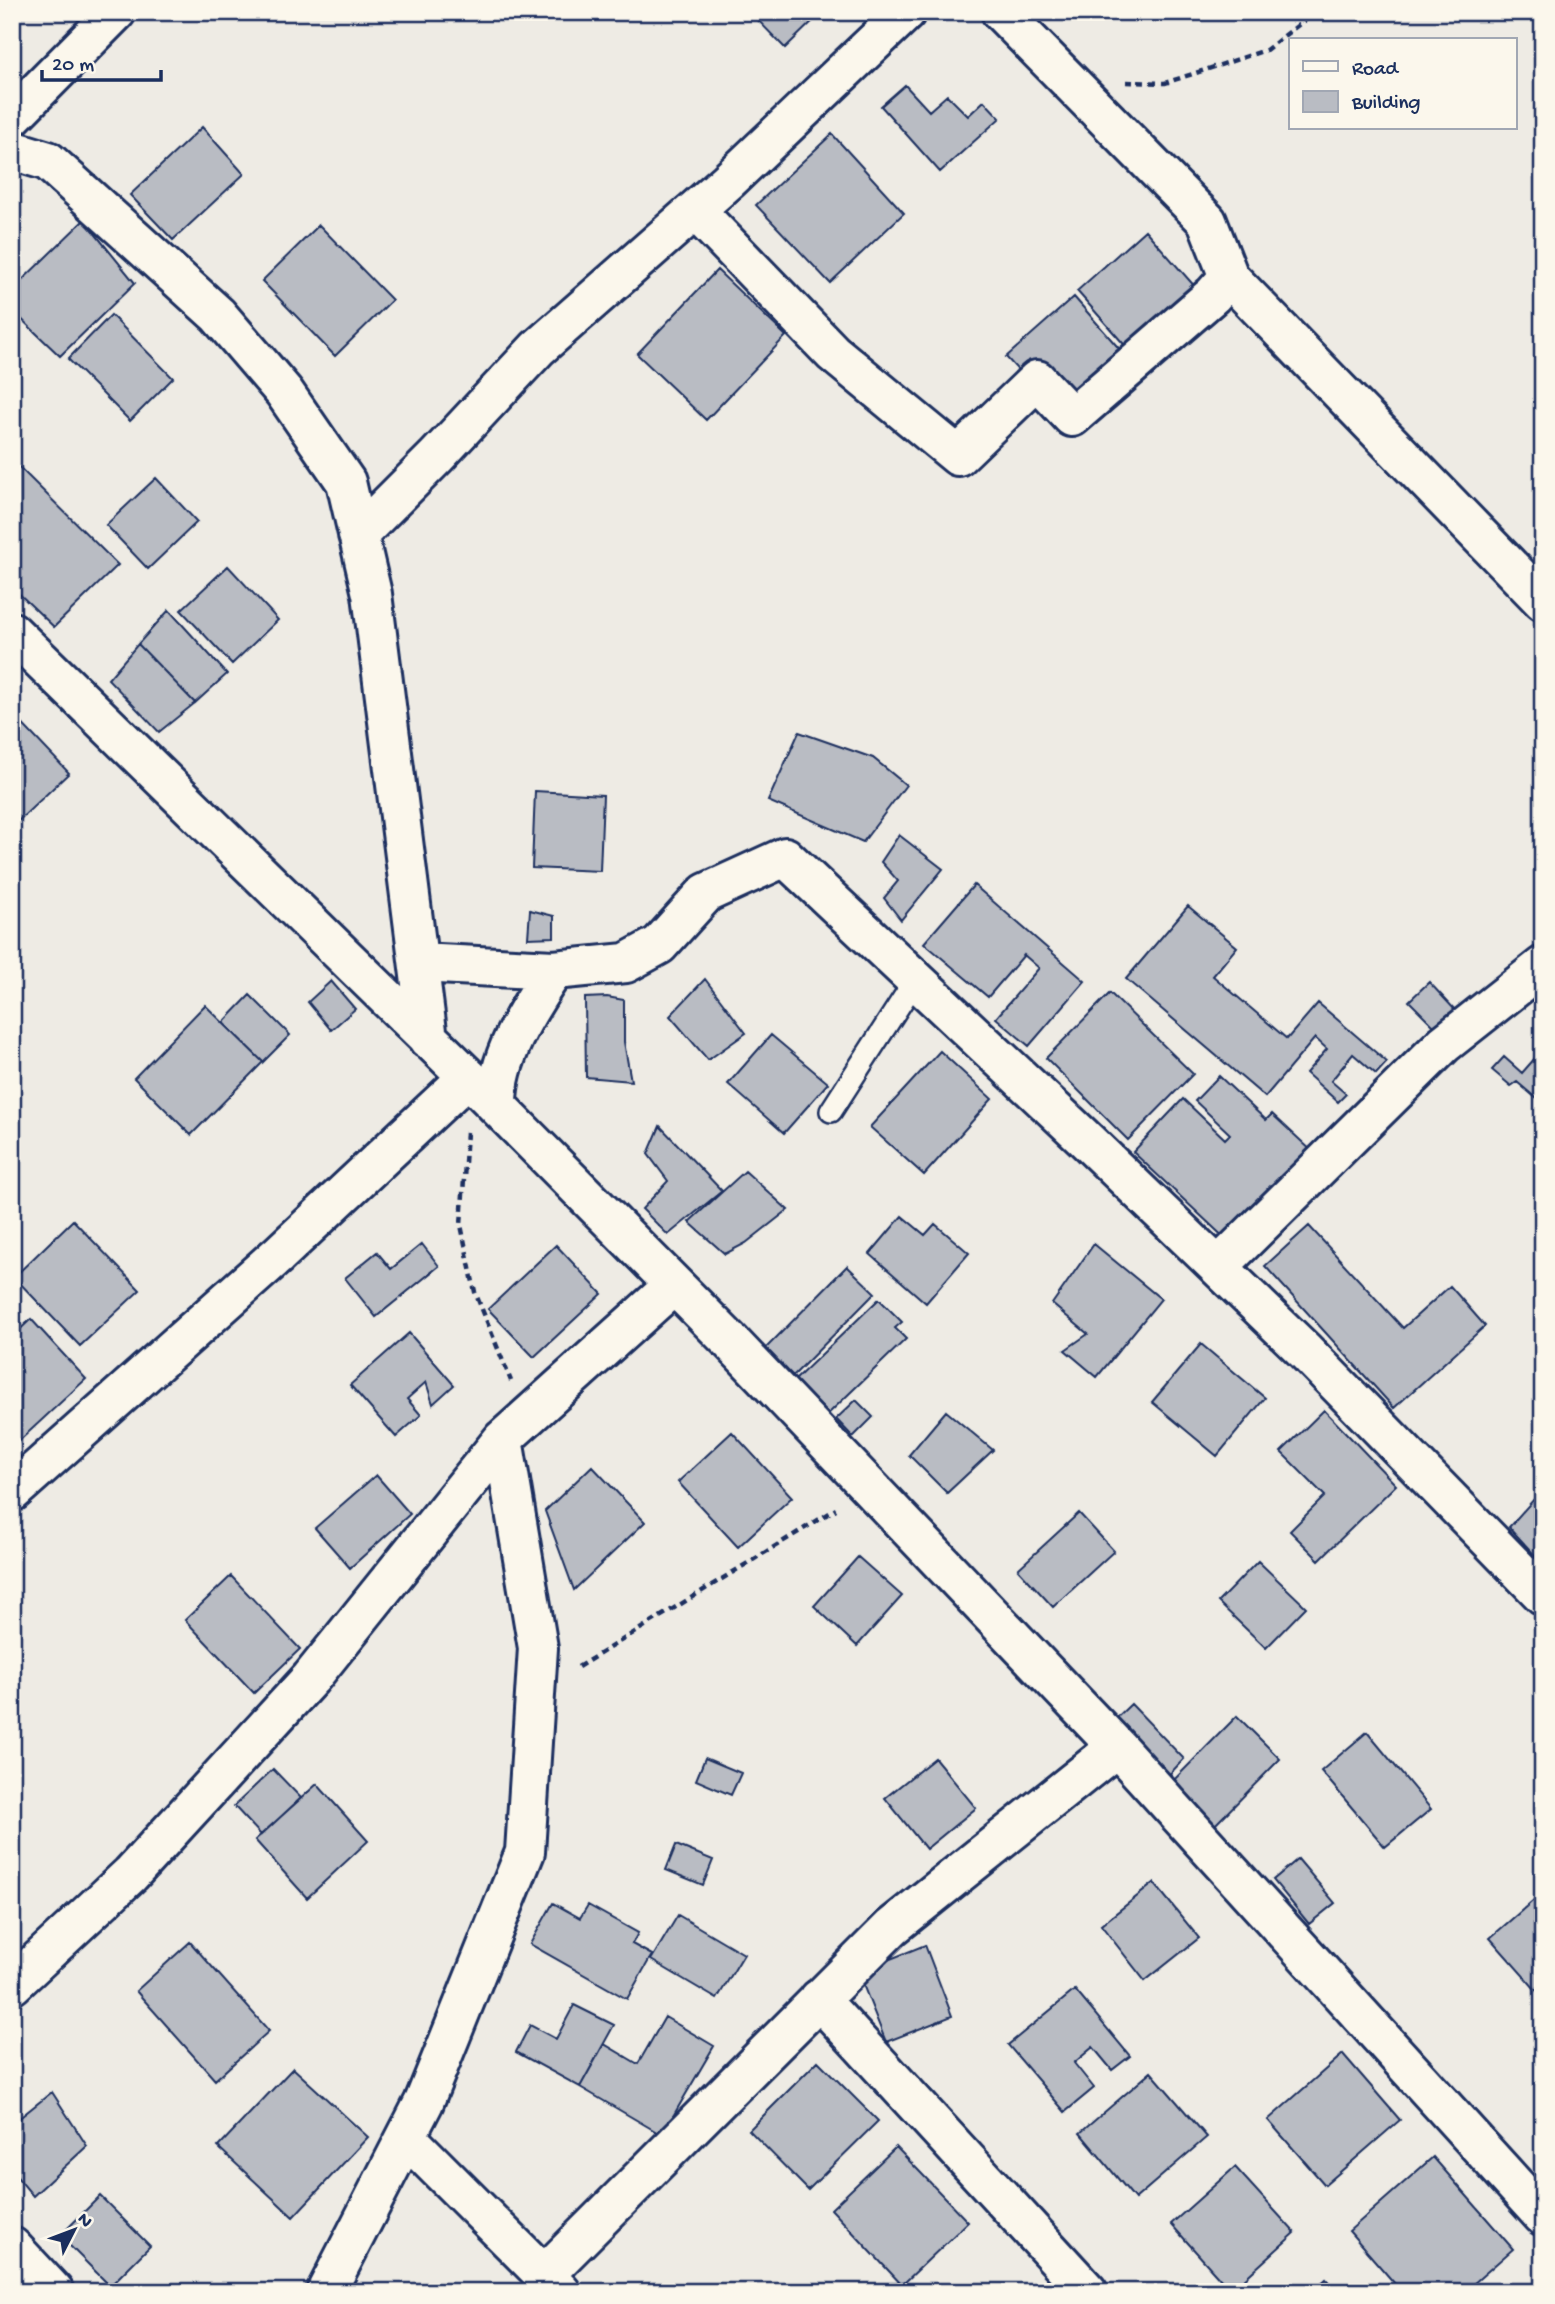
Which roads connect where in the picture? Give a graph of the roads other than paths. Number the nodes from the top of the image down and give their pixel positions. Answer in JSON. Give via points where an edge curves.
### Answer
{"nodes":[{"id":1,"x":116,"y":12,"type":"edge"},
{"id":2,"x":906,"y":12,"type":"edge"},
{"id":3,"x":1001,"y":12,"type":"edge"},
{"id":4,"x":12,"y":117,"type":"edge"},
{"id":5,"x":12,"y":150,"type":"edge"},
{"id":6,"x":695,"y":210,"type":"junction"},
{"id":7,"x":1228,"y":277,"type":"junction"},
{"id":8,"x":358,"y":535,"type":"junction"},
{"id":9,"x":1543,"y":601,"type":"edge"},
{"id":10,"x":12,"y":632,"type":"edge"},
{"id":11,"x":419,"y":963,"type":"junction"},
{"id":12,"x":1543,"y":966,"type":"edge"},
{"id":13,"x":554,"y":970,"type":"junction"},
{"id":14,"x":916,"y":979,"type":"junction"},
{"id":15,"x":428,"y":1039,"type":"junction"},
{"id":16,"x":468,"y":1077,"type":"junction"},
{"id":17,"x":497,"y":1106,"type":"junction"},
{"id":18,"x":831,"y":1111,"type":"dead end"},
{"id":19,"x":1218,"y":1267,"type":"junction"},
{"id":20,"x":673,"y":1286,"type":"junction"},
{"id":21,"x":515,"y":1428,"type":"junction"},
{"id":22,"x":12,"y":1492,"type":"edge"},
{"id":23,"x":1543,"y":1595,"type":"edge"},
{"id":24,"x":1117,"y":1747,"type":"junction"},
{"id":25,"x":12,"y":1985,"type":"edge"},
{"id":26,"x":819,"y":1999,"type":"junction"},
{"id":27,"x":406,"y":2137,"type":"junction"},
{"id":28,"x":1543,"y":2216,"type":"edge"},
{"id":29,"x":12,"y":2247,"type":"edge"},
{"id":30,"x":552,"y":2283,"type":"edge"},
{"id":31,"x":54,"y":2292,"type":"edge"},
{"id":32,"x":326,"y":2292,"type":"edge"},
{"id":33,"x":1088,"y":2292,"type":"edge"}],
"edges":[{"from":1,"to":4,"type":"street"},
{"from":2,"to":6,"type":"street"},
{"from":3,"to":7,"type":"street","via":[[1207,221]]},
{"from":5,"to":8,"type":"street","via":[[48,162],[218,315],[284,392],[345,482]]},
{"from":6,"to":7,"type":"street","via":[[833,353],[958,456],[1037,380],[1072,417]]},
{"from":6,"to":8,"type":"street","via":[[538,348]]},
{"from":7,"to":9,"type":"street"},
{"from":8,"to":11,"type":"street","via":[[372,594]]},
{"from":10,"to":15,"type":"street"},
{"from":11,"to":13,"type":"street"},
{"from":11,"to":15,"type":"street"},
{"from":12,"to":19,"type":"street","via":[[1444,1044]]},
{"from":13,"to":14,"type":"street","via":[[626,964],[659,945],[706,893],[785,857]]},
{"from":13,"to":17,"type":"street","via":[[524,1017],[497,1084]]},
{"from":14,"to":18,"type":"lane"},
{"from":14,"to":19,"type":"street"},
{"from":15,"to":16,"type":"street"},
{"from":16,"to":17,"type":"street"},
{"from":16,"to":22,"type":"street","via":[[278,1255]]},
{"from":17,"to":20,"type":"street"},
{"from":19,"to":23,"type":"street"},
{"from":20,"to":21,"type":"street"},
{"from":20,"to":24,"type":"street"},
{"from":21,"to":25,"type":"street","via":[[311,1678],[131,1874]]},
{"from":21,"to":27,"type":"street","via":[[538,1648],[525,1852]]},
{"from":24,"to":26,"type":"street","via":[[892,1927]]},
{"from":24,"to":28,"type":"street"},
{"from":26,"to":30,"type":"street"},
{"from":26,"to":33,"type":"street"},
{"from":27,"to":30,"type":"street"},
{"from":27,"to":32,"type":"street"},
{"from":29,"to":31,"type":"street"}]}
